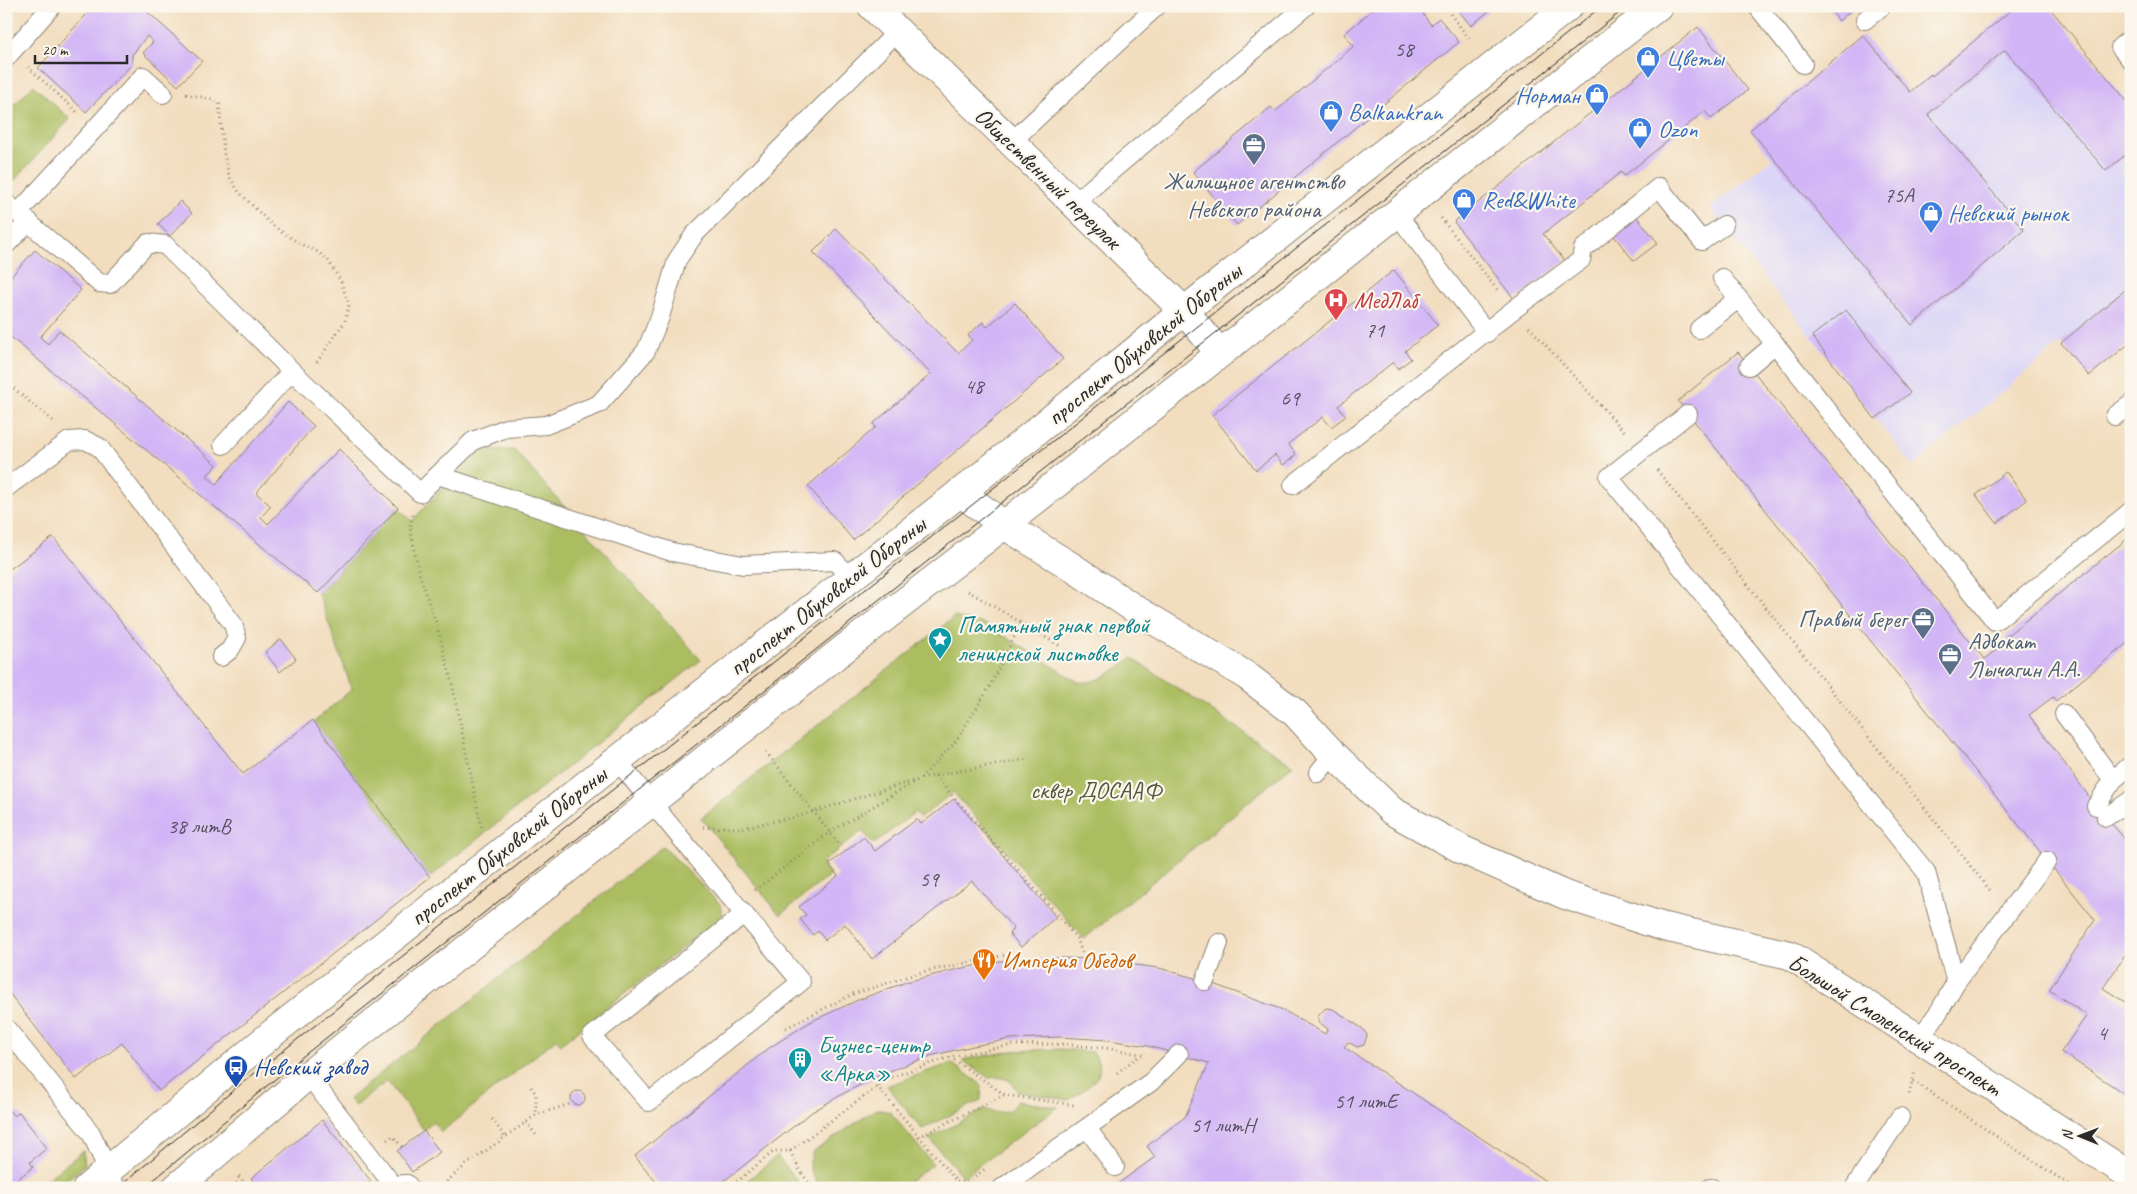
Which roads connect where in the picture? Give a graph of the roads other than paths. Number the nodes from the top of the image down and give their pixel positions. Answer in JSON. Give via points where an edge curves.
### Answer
{"nodes":[{"id":1,"x":52,"y":6,"type":"edge"},
{"id":2,"x":872,"y":6,"type":"edge"},
{"id":3,"x":1157,"y":6,"type":"edge"},
{"id":4,"x":1306,"y":6,"type":"edge"},
{"id":5,"x":1569,"y":6,"type":"edge"},
{"id":6,"x":1658,"y":6,"type":"edge"},
{"id":7,"x":1757,"y":6,"type":"edge"},
{"id":8,"x":1882,"y":6,"type":"edge"},
{"id":9,"x":1865,"y":20,"type":"dead end"},
{"id":10,"x":898,"y":31,"type":"junction"},
{"id":11,"x":2131,"y":38,"type":"edge"},
{"id":12,"x":9,"y":55,"type":"edge"},
{"id":13,"x":2131,"y":60,"type":"edge"},
{"id":14,"x":1803,"y":64,"type":"dead end"},
{"id":15,"x":163,"y":94,"type":"road end"},
{"id":16,"x":1011,"y":142,"type":"junction"},
{"id":17,"x":1074,"y":204,"type":"junction"},
{"id":18,"x":18,"y":212,"type":"edge"},
{"id":19,"x":1397,"y":214,"type":"junction"},
{"id":20,"x":1724,"y":225,"type":"dead end"},
{"id":21,"x":6,"y":245,"type":"edge"},
{"id":22,"x":1722,"y":278,"type":"dead end"},
{"id":23,"x":1738,"y":299,"type":"junction"},
{"id":24,"x":1184,"y":311,"type":"junction"},
{"id":25,"x":1699,"y":329,"type":"dead end"},
{"id":26,"x":1487,"y":333,"type":"junction"},
{"id":27,"x":1775,"y":344,"type":"junction"},
{"id":28,"x":1220,"y":353,"type":"junction"},
{"id":29,"x":1749,"y":366,"type":"dead end"},
{"id":30,"x":292,"y":371,"type":"junction"},
{"id":31,"x":2131,"y":404,"type":"edge"},
{"id":32,"x":1688,"y":414,"type":"dead end"},
{"id":33,"x":2115,"y":416,"type":"dead end"},
{"id":34,"x":222,"y":445,"type":"dead end"},
{"id":35,"x":438,"y":475,"type":"junction"},
{"id":36,"x":1293,"y":485,"type":"dead end"},
{"id":37,"x":6,"y":488,"type":"edge"},
{"id":38,"x":960,"y":492,"type":"junction"},
{"id":39,"x":2131,"y":511,"type":"edge"},
{"id":40,"x":1004,"y":525,"type":"junction"},
{"id":41,"x":851,"y":578,"type":"junction"},
{"id":42,"x":221,"y":657,"type":"dead end"},
{"id":43,"x":2064,"y":714,"type":"dead end"},
{"id":44,"x":616,"y":760,"type":"junction"},
{"id":45,"x":2131,"y":765,"type":"edge"},
{"id":46,"x":2112,"y":800,"type":"edge"},
{"id":47,"x":652,"y":804,"type":"junction"},
{"id":48,"x":2047,"y":861,"type":"dead end"},
{"id":49,"x":740,"y":909,"type":"junction"},
{"id":50,"x":1219,"y":943,"type":"dead end"},
{"id":51,"x":1205,"y":981,"type":"dead end"},
{"id":52,"x":1956,"y":982,"type":"junction"},
{"id":53,"x":6,"y":1028,"type":"edge"},
{"id":54,"x":1920,"y":1038,"type":"junction"},
{"id":55,"x":1176,"y":1057,"type":"road end"},
{"id":56,"x":308,"y":1075,"type":"junction"},
{"id":57,"x":1900,"y":1117,"type":"road end"},
{"id":58,"x":1087,"y":1128,"type":"junction"},
{"id":59,"x":1115,"y":1167,"type":"dead end"},
{"id":60,"x":2131,"y":1176,"type":"edge"},
{"id":61,"x":112,"y":1179,"type":"edge"},
{"id":62,"x":398,"y":1187,"type":"edge"},
{"id":63,"x":87,"y":1188,"type":"edge"},
{"id":64,"x":176,"y":1188,"type":"edge"},
{"id":65,"x":1002,"y":1188,"type":"edge"},
{"id":66,"x":1854,"y":1188,"type":"edge"}],
"edges":[{"from":1,"to":12,"type":"lane"},
{"from":2,"to":10,"type":"main road","name":"Общественный переулок"},
{"from":3,"to":16,"type":"lane"},
{"from":4,"to":17,"type":"lane"},
{"from":5,"to":24,"type":"main road","name":"проспект Обуховской Обороны"},
{"from":6,"to":19,"type":"main road"},
{"from":7,"to":14,"type":"lane"},
{"from":8,"to":9,"type":"lane"},
{"from":10,"to":16,"type":"main road","name":"Общественный переулок"},
{"from":10,"to":35,"type":"lane","via":[[694,235],[678,260],[646,351],[599,404],[546,425],[506,428],[473,441]]},
{"from":11,"to":13,"type":"lane","via":[[2120,47]]},
{"from":15,"to":18,"type":"lane","via":[[144,76]]},
{"from":16,"to":17,"type":"main road","name":"Общественный переулок"},
{"from":17,"to":24,"type":"main road","name":"Общественный переулок"},
{"from":18,"to":21,"type":"lane"},
{"from":18,"to":30,"type":"lane","via":[[99,283],[110,284],[148,243],[165,245]]},
{"from":19,"to":26,"type":"lane"},
{"from":19,"to":28,"type":"main road"},
{"from":20,"to":26,"type":"lane","via":[[1702,241],[1659,187],[1583,249],[1581,260]]},
{"from":22,"to":23,"type":"lane"},
{"from":23,"to":25,"type":"lane"},
{"from":23,"to":27,"type":"lane"},
{"from":24,"to":28,"type":"main road","name":"Общественный переулок"},
{"from":24,"to":38,"type":"main road","name":"проспект Обуховской Обороны"},
{"from":26,"to":36,"type":"lane"},
{"from":27,"to":29,"type":"lane"},
{"from":27,"to":39,"type":"lane","via":[[1995,621]]},
{"from":28,"to":40,"type":"main road"},
{"from":30,"to":34,"type":"lane"},
{"from":30,"to":35,"type":"lane","via":[[420,493]]},
{"from":31,"to":33,"type":"lane"},
{"from":32,"to":52,"type":"lane","via":[[1609,477],[1926,872]]},
{"from":35,"to":41,"type":"lane","via":[[672,552],[743,565],[835,561]]},
{"from":37,"to":42,"type":"lane","via":[[69,441],[85,440],[99,447],[233,624],[237,638]]},
{"from":38,"to":40,"type":"main road","name":"Большой Смоленский проспект"},
{"from":38,"to":41,"type":"main road","name":"проспект Обуховской Обороны"},
{"from":40,"to":47,"type":"main road"},
{"from":40,"to":54,"type":"main road","name":"Большой Смоленский проспект","via":[[1247,676],[1295,713],[1326,764],[1392,811],[1462,850],[1565,895],[1656,925],[1790,955]]},
{"from":41,"to":44,"type":"main road","name":"проспект Обуховской Обороны"},
{"from":43,"to":46,"type":"lane"},
{"from":44,"to":47,"type":"lane"},
{"from":44,"to":61,"type":"main road","name":"проспект Обуховской Обороны","via":[[274,1032]]},
{"from":45,"to":46,"type":"lane"},
{"from":47,"to":49,"type":"lane"},
{"from":47,"to":56,"type":"main road"},
{"from":48,"to":52,"type":"lane"},
{"from":49,"to":49,"type":"lane","via":[[801,982],[649,1102],[592,1036]]},
{"from":50,"to":51,"type":"lane"},
{"from":52,"to":54,"type":"lane"},
{"from":53,"to":61,"type":"lane","via":[[91,1133]]},
{"from":54,"to":60,"type":"main road","name":"Большой Смоленский проспект"},
{"from":55,"to":58,"type":"lane","via":[[1151,1082]]},
{"from":56,"to":62,"type":"lane"},
{"from":56,"to":64,"type":"main road"},
{"from":57,"to":66,"type":"lane"},
{"from":58,"to":59,"type":"lane"},
{"from":58,"to":65,"type":"lane"},
{"from":61,"to":63,"type":"main road","name":"проспект Обуховской Обороны"}]}
